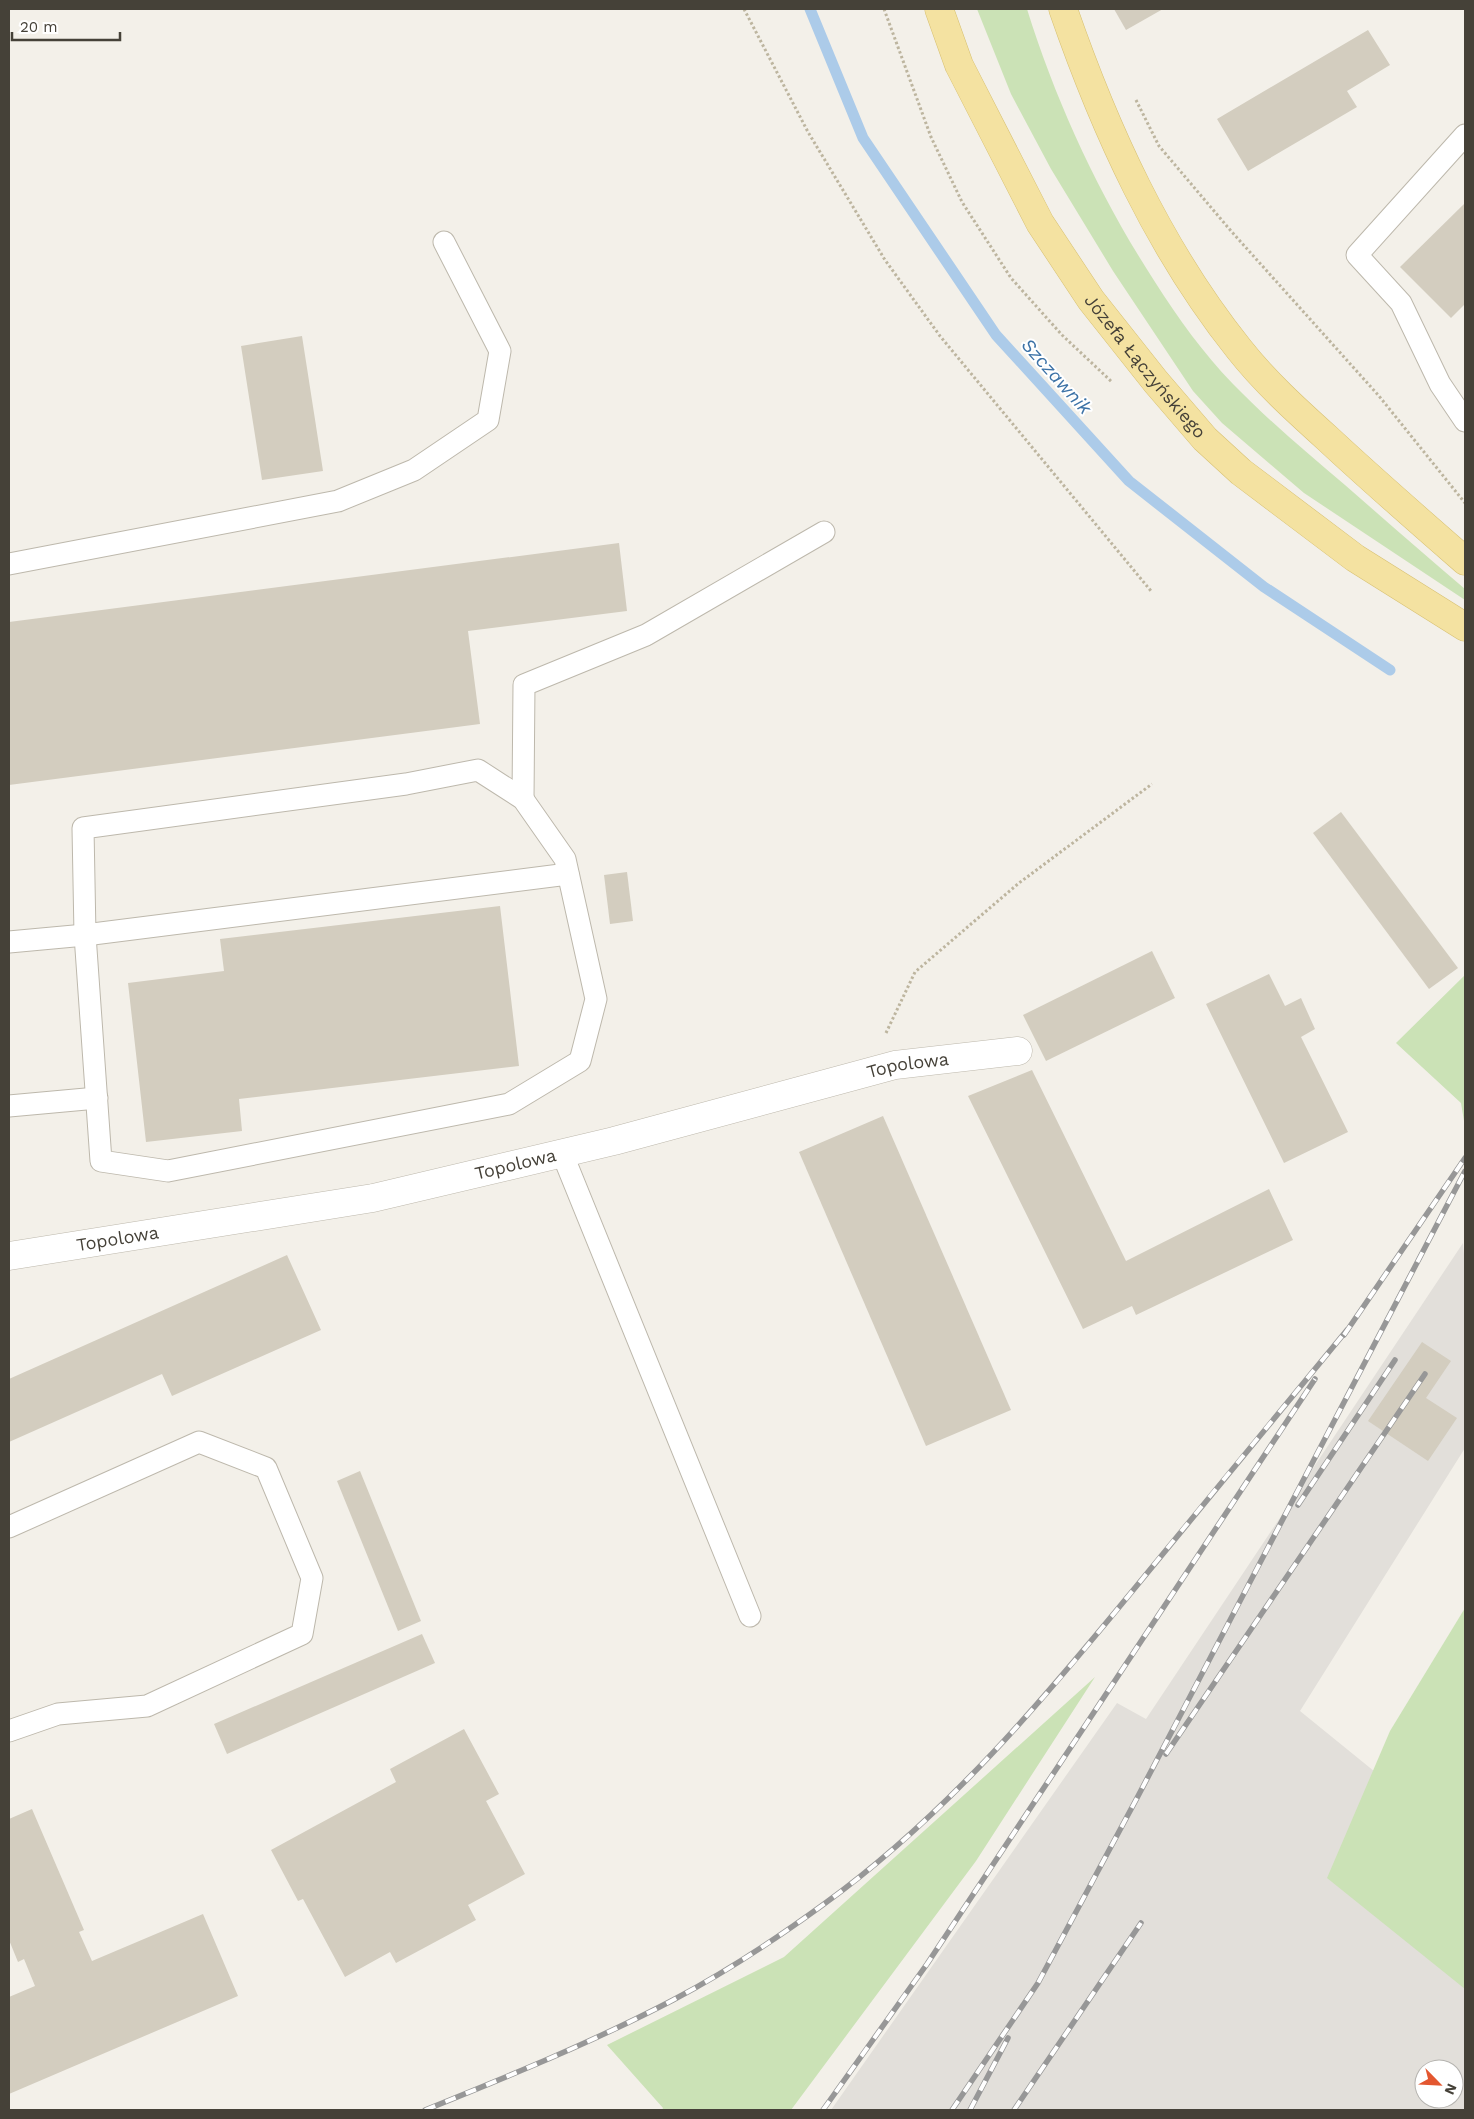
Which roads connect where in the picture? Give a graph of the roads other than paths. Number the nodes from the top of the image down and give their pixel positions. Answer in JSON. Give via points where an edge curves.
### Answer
{"nodes":[{"id":1,"x":939,"y":9,"type":"edge"},
{"id":2,"x":1063,"y":9,"type":"edge"},
{"id":3,"x":1465,"y":135,"type":"edge"},
{"id":4,"x":444,"y":242,"type":"dead end"},
{"id":5,"x":1465,"y":421,"type":"edge"},
{"id":6,"x":824,"y":532,"type":"dead end"},
{"id":7,"x":1465,"y":561,"type":"edge"},
{"id":8,"x":9,"y":564,"type":"edge"},
{"id":9,"x":1465,"y":627,"type":"edge"},
{"id":10,"x":523,"y":799,"type":"junction"},
{"id":11,"x":568,"y":874,"type":"junction"},
{"id":12,"x":85,"y":935,"type":"junction"},
{"id":13,"x":9,"y":942,"type":"edge"},
{"id":14,"x":1018,"y":1051,"type":"dead end"},
{"id":15,"x":97,"y":1098,"type":"junction"},
{"id":16,"x":9,"y":1106,"type":"edge"},
{"id":17,"x":562,"y":1154,"type":"junction"},
{"id":18,"x":9,"y":1256,"type":"edge"},
{"id":19,"x":9,"y":1528,"type":"edge"},
{"id":20,"x":750,"y":1616,"type":"dead end"},
{"id":21,"x":9,"y":1731,"type":"edge"}],
"edges":[{"from":1,"to":9,"type":"main road","name":"Józefa Łączyńskiego","via":[[959,65],[1040,223],[1091,300],[1156,382],[1205,439],[1241,472],[1354,558]]},
{"from":2,"to":7,"type":"main road","via":[[1086,74],[1121,154],[1152,218],[1193,287],[1240,350],[1282,397]]},
{"from":3,"to":5,"type":"lane","via":[[1357,255],[1401,303],[1440,384]]},
{"from":4,"to":8,"type":"lane","via":[[500,351],[488,420],[414,470],[338,501]]},
{"from":6,"to":10,"type":"lane","via":[[646,635],[524,685]]},
{"from":10,"to":11,"type":"lane","via":[[565,859]]},
{"from":10,"to":12,"type":"lane","via":[[478,770],[406,784],[83,828]]},
{"from":11,"to":12,"type":"lane"},
{"from":11,"to":15,"type":"lane","via":[[596,999],[580,1061],[509,1104],[168,1172],[101,1161]]},
{"from":12,"to":13,"type":"lane"},
{"from":12,"to":15,"type":"lane"},
{"from":14,"to":17,"type":"street","name":"Topolowa","via":[[895,1065]]},
{"from":15,"to":16,"type":"lane"},
{"from":17,"to":18,"type":"street","name":"Topolowa","via":[[373,1198]]},
{"from":17,"to":20,"type":"lane"},
{"from":19,"to":21,"type":"lane","via":[[199,1442],[266,1468],[312,1578],[302,1634],[147,1706],[58,1714]]}]}
